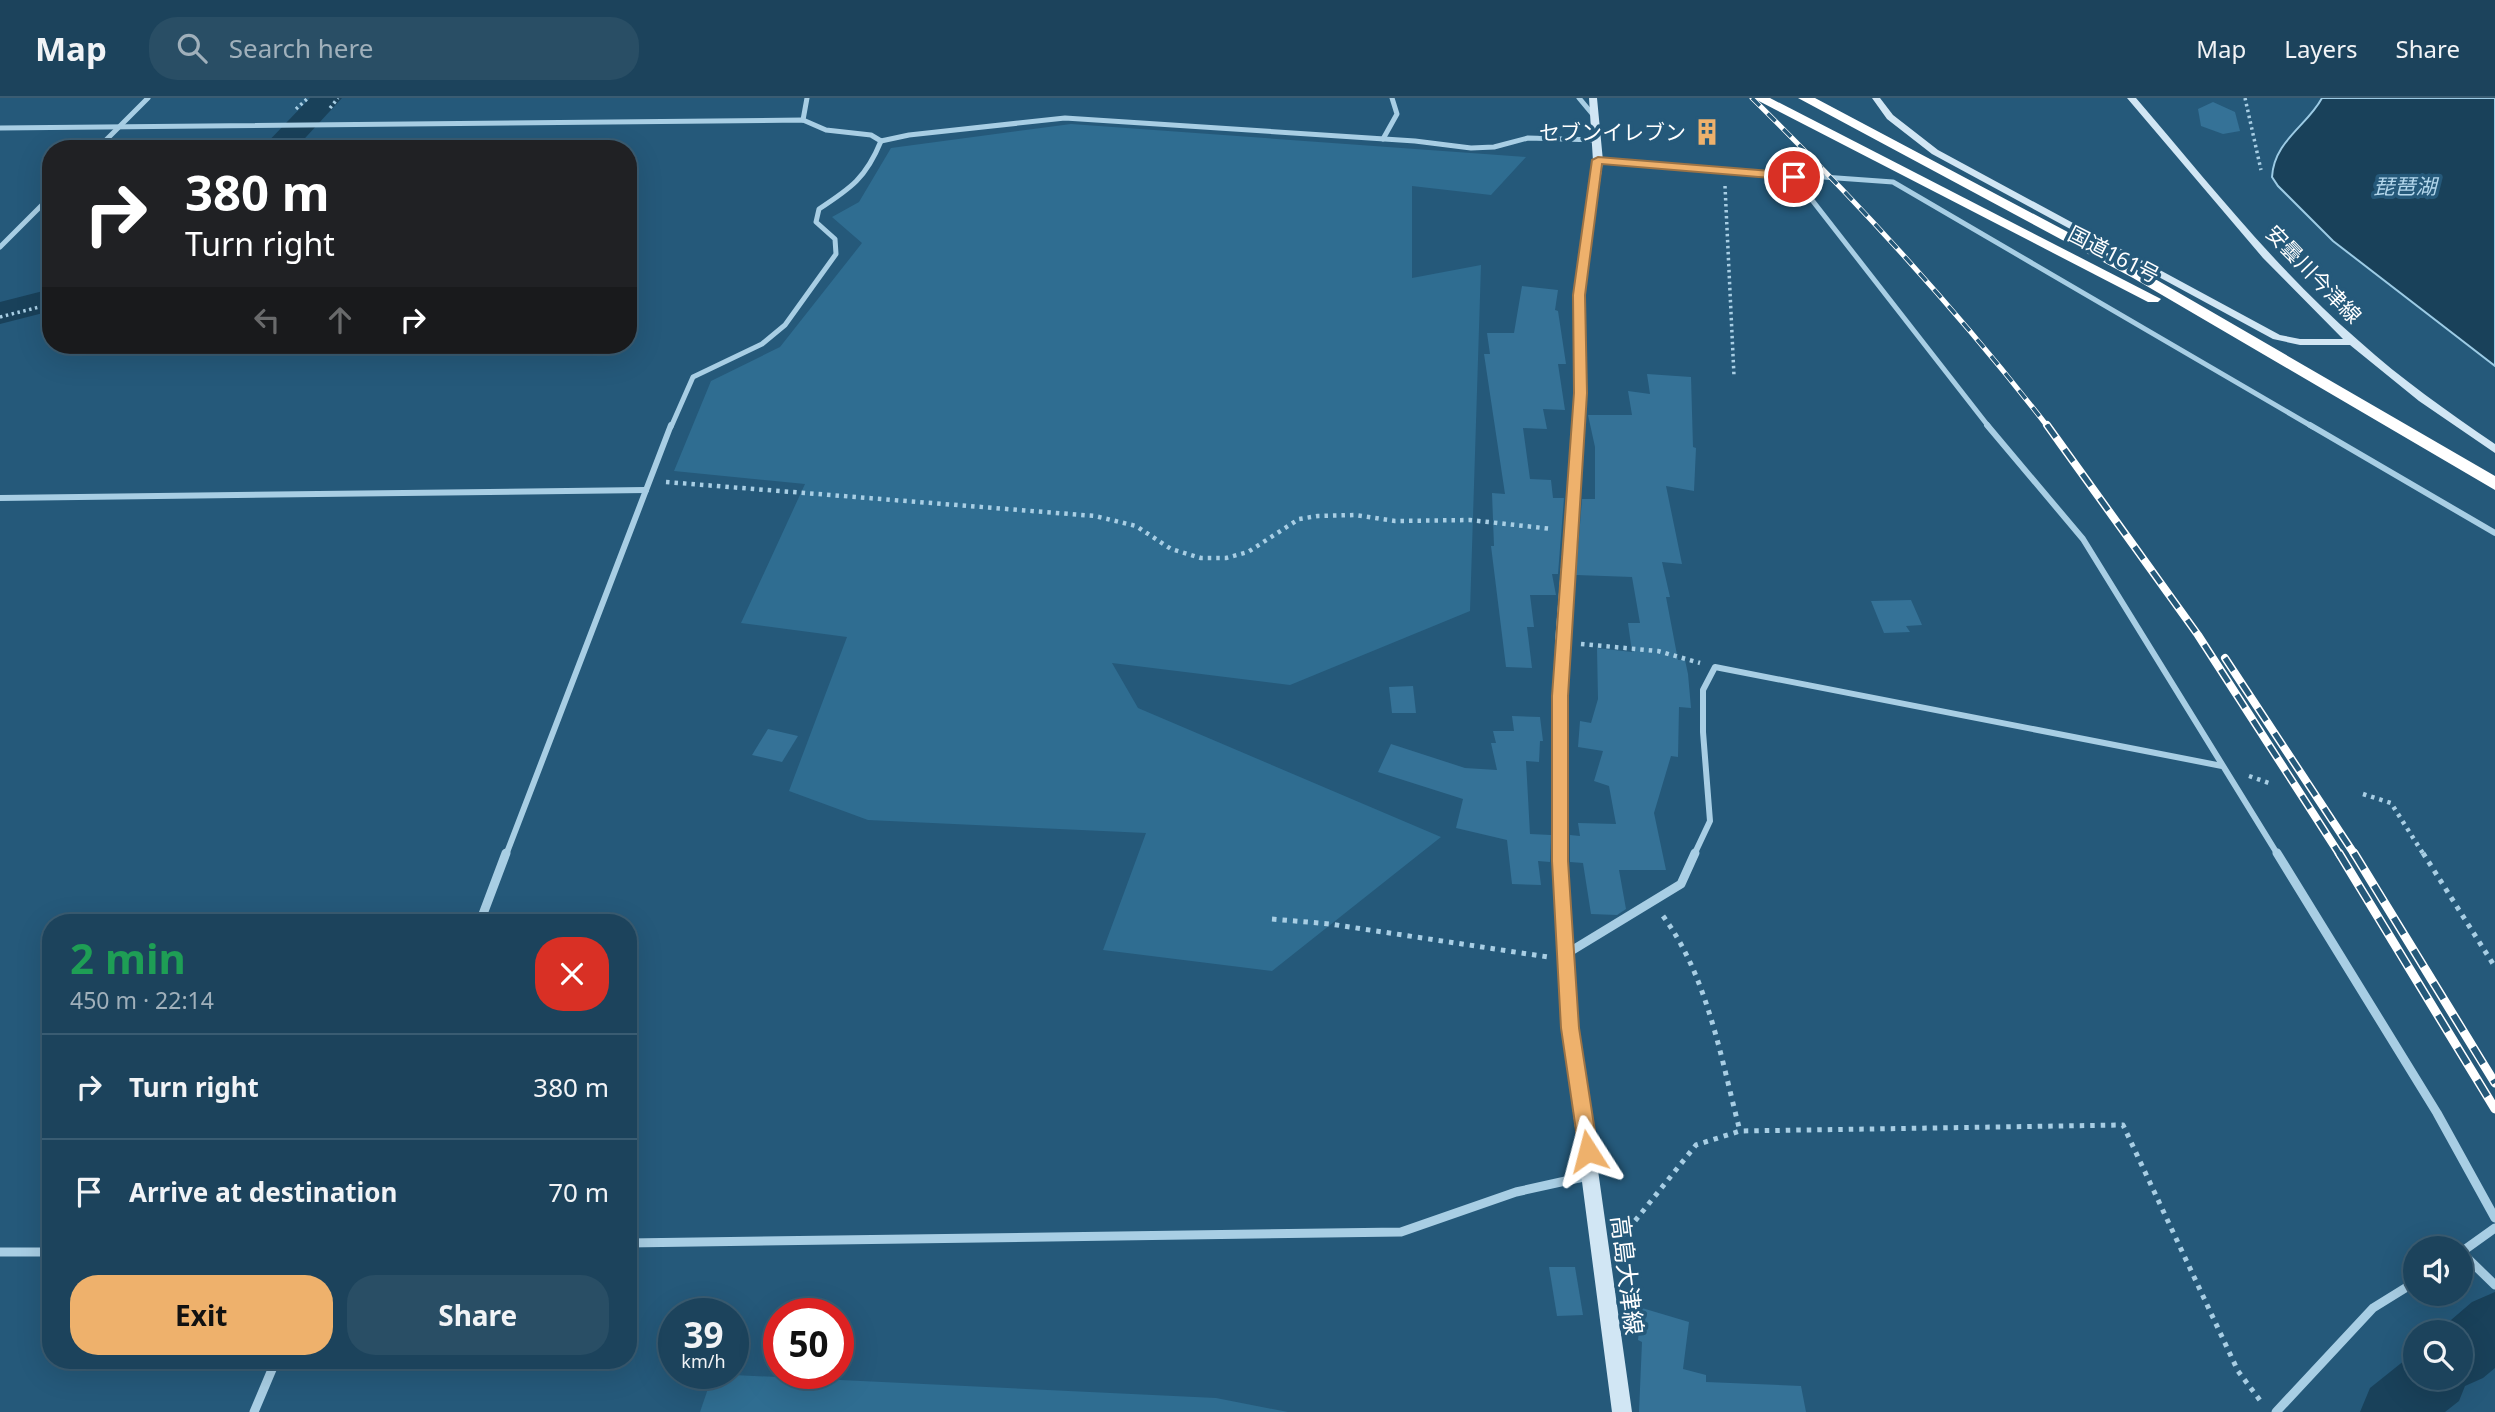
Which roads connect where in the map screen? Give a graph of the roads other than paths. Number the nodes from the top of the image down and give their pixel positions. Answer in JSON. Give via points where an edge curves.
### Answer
{"nodes":[{"id":1,"x":148,"y":98,"type":"edge"},
{"id":2,"x":807,"y":98,"type":"edge"},
{"id":3,"x":1392,"y":98,"type":"edge"},
{"id":4,"x":1579,"y":98,"type":"edge"},
{"id":5,"x":1593,"y":98,"type":"edge"},
{"id":6,"x":1760,"y":98,"type":"edge"},
{"id":7,"x":1805,"y":98,"type":"edge"},
{"id":8,"x":1876,"y":98,"type":"edge"},
{"id":9,"x":2131,"y":98,"type":"edge"},
{"id":10,"x":1594,"y":116,"type":"junction"},
{"id":11,"x":803,"y":120,"type":"junction"},
{"id":12,"x":119,"y":127,"type":"junction"},
{"id":13,"x":0,"y":128,"type":"edge"},
{"id":14,"x":1383,"y":139,"type":"junction"},
{"id":15,"x":106,"y":140,"type":"edge"},
{"id":16,"x":1597,"y":140,"type":"junction"},
{"id":17,"x":881,"y":141,"type":"junction"},
{"id":18,"x":1598,"y":160,"type":"junction"},
{"id":19,"x":1794,"y":177,"type":"junction"},
{"id":20,"x":42,"y":205,"type":"edge"},
{"id":21,"x":0,"y":247,"type":"edge"},
{"id":22,"x":2353,"y":342,"type":"junction"},
{"id":23,"x":2495,"y":449,"type":"edge"},
{"id":24,"x":2445,"y":455,"type":"junction"},
{"id":25,"x":2495,"y":484,"type":"edge"},
{"id":26,"x":646,"y":490,"type":"junction"},
{"id":27,"x":0,"y":498,"type":"edge"},
{"id":28,"x":2495,"y":533,"type":"edge"},
{"id":29,"x":2222,"y":766,"type":"junction"},
{"id":30,"x":483,"y":914,"type":"edge"},
{"id":31,"x":1566,"y":954,"type":"junction"},
{"id":32,"x":1592,"y":1175,"type":"junction"},
{"id":33,"x":2495,"y":1218,"type":"edge"},
{"id":34,"x":2495,"y":1228,"type":"edge"},
{"id":35,"x":637,"y":1243,"type":"edge"},
{"id":36,"x":2473,"y":1244,"type":"edge"},
{"id":37,"x":0,"y":1252,"type":"edge"},
{"id":38,"x":42,"y":1252,"type":"edge"},
{"id":39,"x":2473,"y":1264,"type":"edge"},
{"id":40,"x":2495,"y":1285,"type":"edge"},
{"id":41,"x":2403,"y":1290,"type":"edge"},
{"id":42,"x":272,"y":1369,"type":"edge"},
{"id":43,"x":254,"y":1412,"type":"edge"},
{"id":44,"x":1622,"y":1412,"type":"edge"},
{"id":45,"x":2276,"y":1412,"type":"edge"}],
"edges":[{"from":1,"to":12,"type":"street"},
{"from":2,"to":11,"type":"street"},
{"from":3,"to":14,"type":"street","via":[[1397,114]]},
{"from":4,"to":10,"type":"street"},
{"from":5,"to":10,"type":"main road","name":"高島大津線"},
{"from":6,"to":24,"type":"highway","name":"国道161号"},
{"from":7,"to":24,"type":"highway","name":"国道161号","via":[[2138,275]]},
{"from":8,"to":22,"type":"main road","via":[[1897,123],[1935,152],[2277,337]]},
{"from":9,"to":22,"type":"main road","name":"安曇川今津線","via":[[2266,253]]},
{"from":10,"to":16,"type":"main road","name":"高島大津線"},
{"from":11,"to":12,"type":"street"},
{"from":11,"to":17,"type":"street","via":[[826,130],[871,135]]},
{"from":12,"to":13,"type":"street"},
{"from":12,"to":15,"type":"street"},
{"from":14,"to":16,"type":"street","via":[[1471,148],[1528,138]]},
{"from":14,"to":17,"type":"street","via":[[1065,118]]},
{"from":16,"to":18,"type":"main road","name":"高島大津線"},
{"from":17,"to":26,"type":"street","via":[[861,182],[819,209],[816,222],[835,239],[836,254],[762,344],[693,377]]},
{"from":18,"to":19,"type":"street"},
{"from":18,"to":31,"type":"main road","name":"高島大津線","via":[[1579,295],[1581,393],[1562,642],[1560,861]]},
{"from":19,"to":28,"type":"street","via":[[1892,182]]},
{"from":19,"to":29,"type":"street","via":[[2012,457],[2082,539]]},
{"from":20,"to":21,"type":"street"},
{"from":22,"to":23,"type":"main road","name":"安曇川今津線"},
{"from":24,"to":25,"type":"highway","name":"国道161号"},
{"from":26,"to":27,"type":"street"},
{"from":26,"to":30,"type":"street"},
{"from":29,"to":31,"type":"street","via":[[1715,667],[1703,690],[1710,821],[1681,884]]},
{"from":29,"to":33,"type":"street","via":[[2437,1113]]},
{"from":31,"to":32,"type":"main road","name":"高島大津線","via":[[1570,1028]]},
{"from":32,"to":35,"type":"street","via":[[1516,1192],[1401,1232]]},
{"from":32,"to":44,"type":"main road","name":"高島大津線"},
{"from":34,"to":36,"type":"street"},
{"from":37,"to":38,"type":"street"},
{"from":39,"to":40,"type":"street"},
{"from":41,"to":45,"type":"street","via":[[2374,1308]]},
{"from":42,"to":43,"type":"street"}]}
